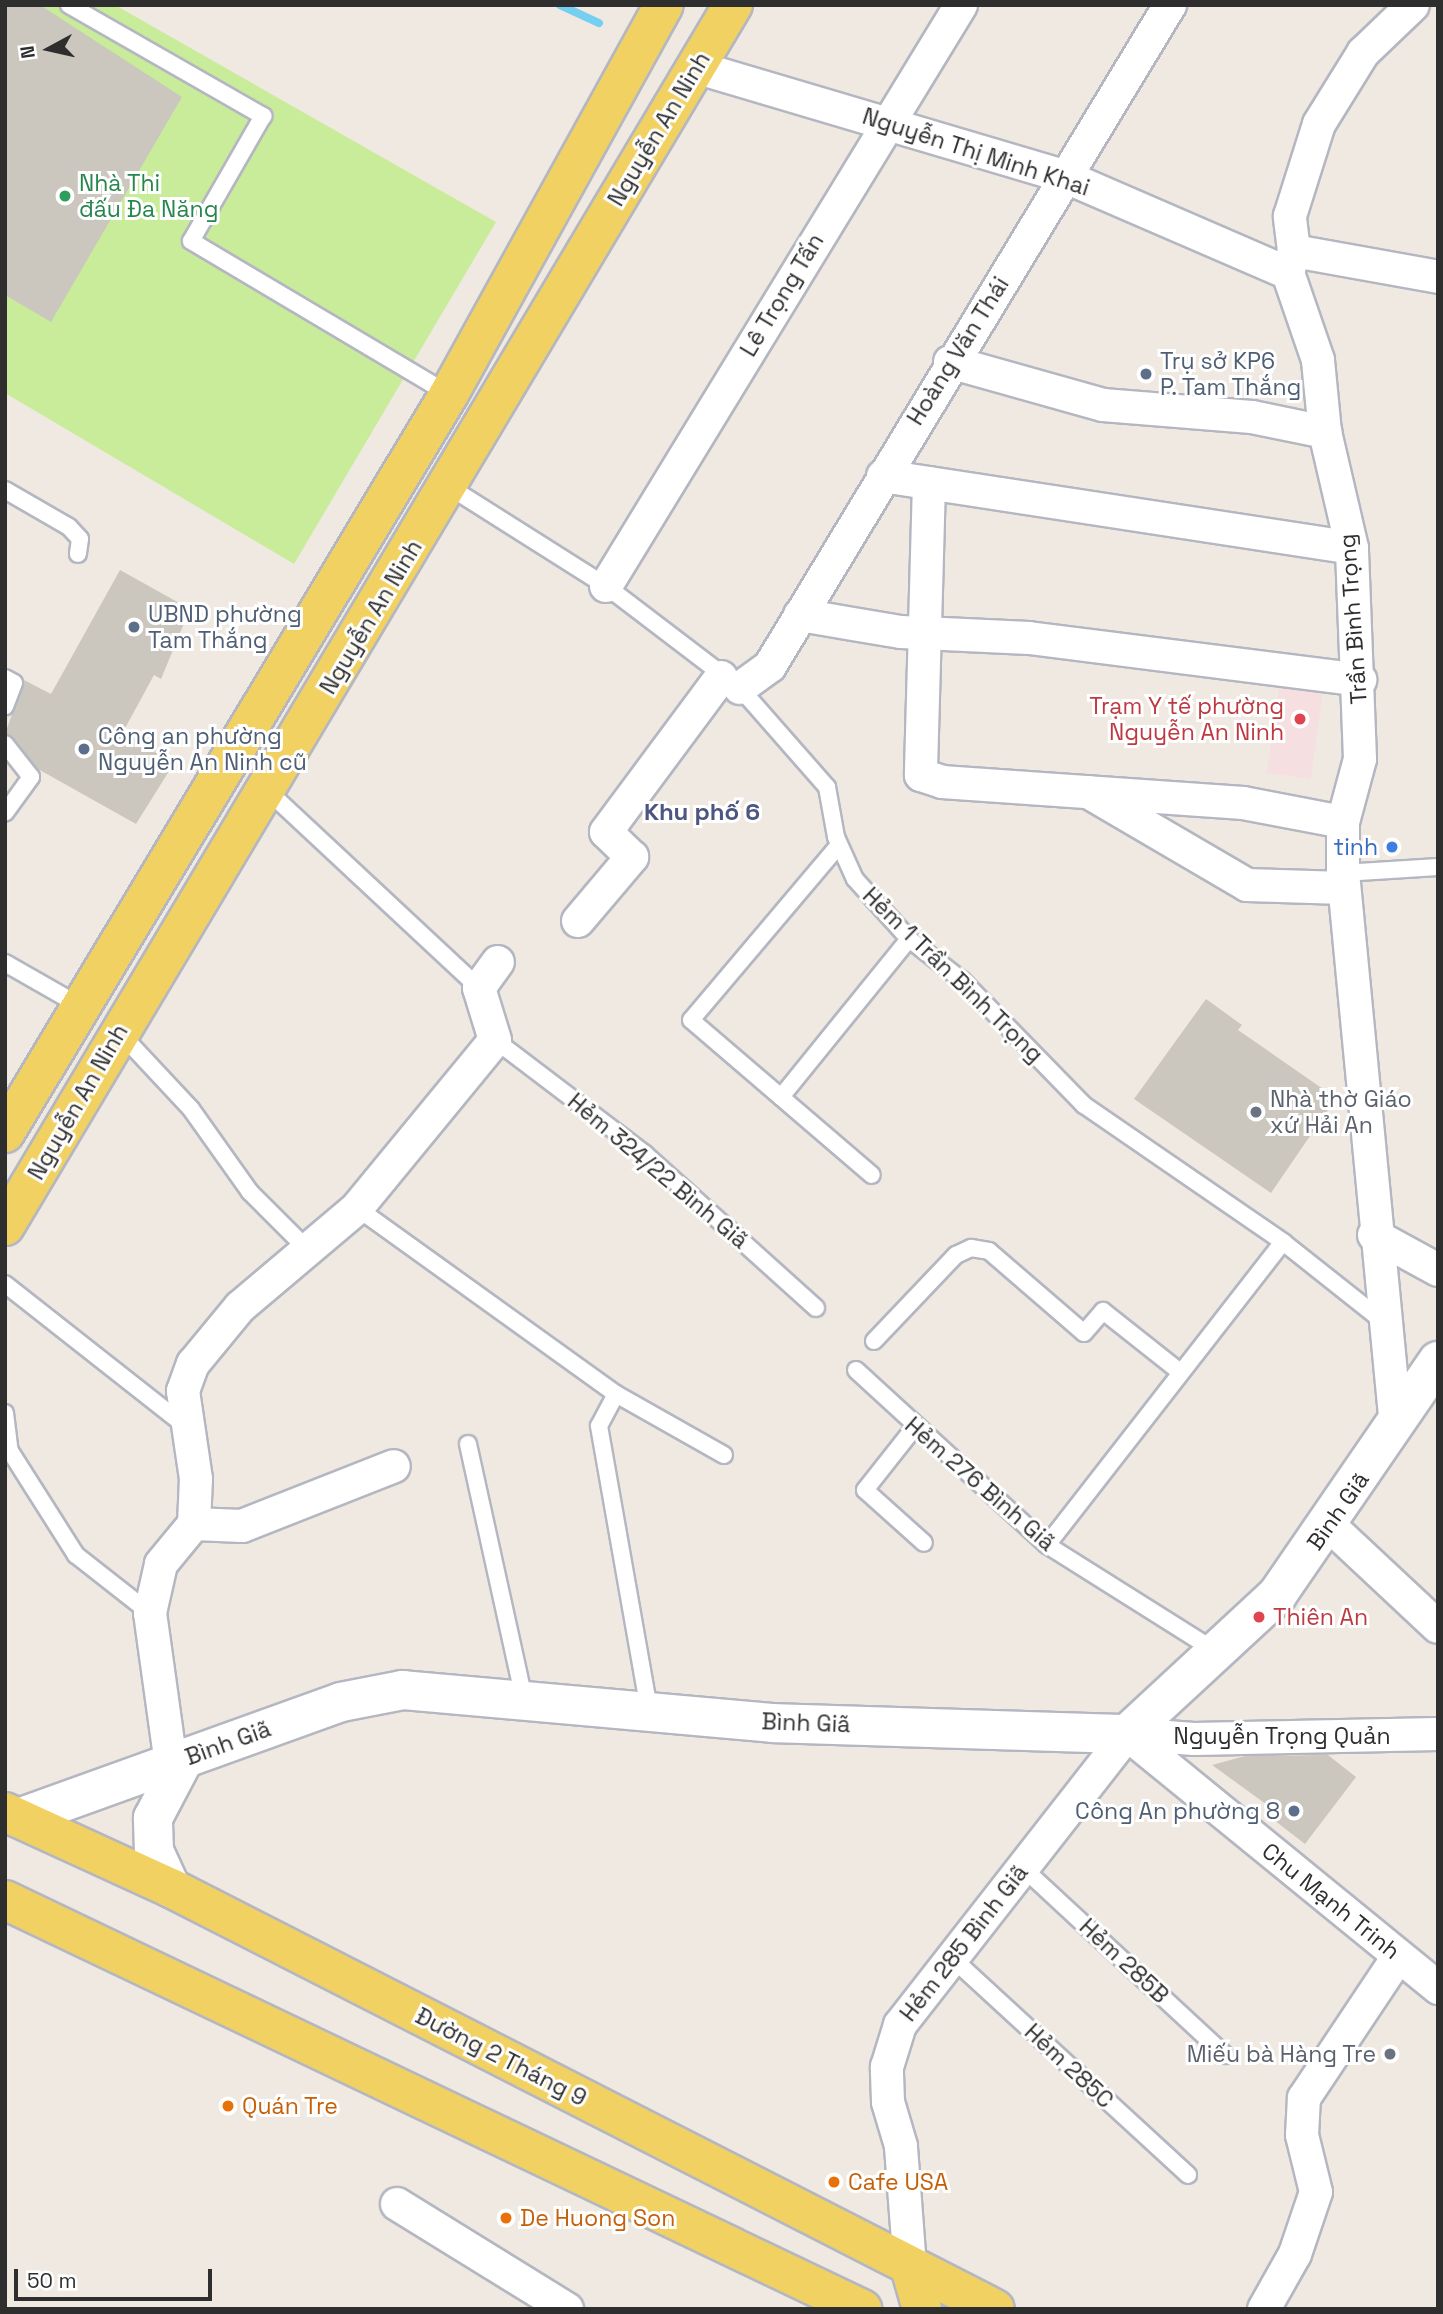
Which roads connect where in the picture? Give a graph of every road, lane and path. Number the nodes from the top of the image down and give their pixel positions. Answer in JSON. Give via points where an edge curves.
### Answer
{"nodes":[{"id":1,"x":69,"y":5,"type":"edge"},
{"id":2,"x":664,"y":5,"type":"edge"},
{"id":3,"x":733,"y":5,"type":"edge"},
{"id":4,"x":961,"y":5,"type":"edge"},
{"id":5,"x":1170,"y":5,"type":"edge"},
{"id":6,"x":1413,"y":5,"type":"edge"},
{"id":7,"x":695,"y":67,"type":"junction"},
{"id":8,"x":886,"y":123,"type":"junction"},
{"id":9,"x":1066,"y":177,"type":"junction"},
{"id":10,"x":1291,"y":262,"type":"junction"},
{"id":11,"x":1438,"y":277,"type":"edge"},
{"id":12,"x":950,"y":362,"type":"junction"},
{"id":13,"x":449,"y":394,"type":"junction"},
{"id":14,"x":489,"y":417,"type":"junction"},
{"id":15,"x":1325,"y":432,"type":"junction"},
{"id":16,"x":883,"y":475,"type":"junction"},
{"id":17,"x":929,"y":483,"type":"junction"},
{"id":18,"x":448,"y":486,"type":"junction"},
{"id":19,"x":5,"y":490,"type":"edge"},
{"id":20,"x":1352,"y":548,"type":"junction"},
{"id":21,"x":78,"y":554,"type":"dead end"},
{"id":22,"x":606,"y":586,"type":"junction"},
{"id":23,"x":800,"y":615,"type":"junction"},
{"id":24,"x":928,"y":634,"type":"junction"},
{"id":25,"x":5,"y":678,"type":"edge"},
{"id":26,"x":1360,"y":680,"type":"junction"},
{"id":27,"x":730,"y":683,"type":"junction"},
{"id":28,"x":5,"y":706,"type":"edge"},
{"id":29,"x":5,"y":744,"type":"edge"},
{"id":30,"x":1084,"y":789,"type":"junction"},
{"id":31,"x":268,"y":791,"type":"junction"},
{"id":32,"x":5,"y":813,"type":"edge"},
{"id":33,"x":1343,"y":822,"type":"junction"},
{"id":34,"x":839,"y":845,"type":"junction"},
{"id":35,"x":1438,"y":867,"type":"edge"},
{"id":36,"x":1343,"y":880,"type":"junction"},
{"id":37,"x":578,"y":921,"type":"dead end"},
{"id":38,"x":909,"y":939,"type":"junction"},
{"id":39,"x":498,"y":962,"type":"dead end"},
{"id":40,"x":5,"y":963,"type":"edge"},
{"id":41,"x":479,"y":988,"type":"junction"},
{"id":42,"x":82,"y":1007,"type":"junction"},
{"id":43,"x":119,"y":1032,"type":"junction"},
{"id":44,"x":495,"y":1040,"type":"junction"},
{"id":45,"x":781,"y":1097,"type":"junction"},
{"id":46,"x":5,"y":1133,"type":"edge"},
{"id":47,"x":872,"y":1175,"type":"dead end"},
{"id":48,"x":357,"y":1208,"type":"junction"},
{"id":49,"x":5,"y":1226,"type":"edge"},
{"id":50,"x":1374,"y":1235,"type":"junction"},
{"id":51,"x":1283,"y":1242,"type":"junction"},
{"id":52,"x":310,"y":1252,"type":"junction"},
{"id":53,"x":1438,"y":1270,"type":"edge"},
{"id":54,"x":5,"y":1284,"type":"edge"},
{"id":55,"x":816,"y":1308,"type":"dead end"},
{"id":56,"x":1384,"y":1322,"type":"junction"},
{"id":57,"x":874,"y":1341,"type":"dead end"},
{"id":58,"x":1436,"y":1366,"type":"edge"},
{"id":59,"x":856,"y":1370,"type":"dead end"},
{"id":60,"x":1180,"y":1372,"type":"junction"},
{"id":61,"x":616,"y":1394,"type":"junction"},
{"id":62,"x":5,"y":1413,"type":"edge"},
{"id":63,"x":183,"y":1424,"type":"junction"},
{"id":64,"x":1396,"y":1426,"type":"junction"},
{"id":65,"x":914,"y":1428,"type":"junction"},
{"id":66,"x":468,"y":1444,"type":"dead end"},
{"id":67,"x":724,"y":1455,"type":"dead end"},
{"id":68,"x":394,"y":1466,"type":"dead end"},
{"id":69,"x":194,"y":1524,"type":"junction"},
{"id":70,"x":1329,"y":1525,"type":"junction"},
{"id":71,"x":924,"y":1543,"type":"dead end"},
{"id":72,"x":1047,"y":1545,"type":"junction"},
{"id":73,"x":150,"y":1613,"type":"junction"},
{"id":74,"x":1438,"y":1627,"type":"edge"},
{"id":75,"x":1220,"y":1654,"type":"junction"},
{"id":76,"x":524,"y":1702,"type":"junction"},
{"id":77,"x":649,"y":1714,"type":"junction"},
{"id":78,"x":1127,"y":1734,"type":"junction"},
{"id":79,"x":1438,"y":1734,"type":"edge"},
{"id":80,"x":177,"y":1762,"type":"junction"},
{"id":81,"x":12,"y":1815,"type":"edge"},
{"id":82,"x":1023,"y":1867,"type":"junction"},
{"id":83,"x":171,"y":1888,"type":"junction"},
{"id":84,"x":5,"y":1900,"type":"edge"},
{"id":85,"x":951,"y":1957,"type":"junction"},
{"id":86,"x":1398,"y":1957,"type":"junction"},
{"id":87,"x":1438,"y":1988,"type":"edge"},
{"id":88,"x":1225,"y":2055,"type":"dead end"},
{"id":89,"x":1188,"y":2175,"type":"dead end"},
{"id":90,"x":397,"y":2204,"type":"dead end"},
{"id":91,"x":911,"y":2267,"type":"junction"},
{"id":92,"x":566,"y":2309,"type":"edge"},
{"id":93,"x":862,"y":2309,"type":"edge"},
{"id":94,"x":922,"y":2309,"type":"edge"},
{"id":95,"x":995,"y":2309,"type":"edge"},
{"id":96,"x":1264,"y":2309,"type":"edge"}],
"edges":[{"from":1,"to":13,"type":"lane","via":[[263,116],[191,241]]},
{"from":2,"to":13,"type":"main road","name":"Nguyễn An Ninh"},
{"from":3,"to":7,"type":"main road","name":"Nguyễn An Ninh"},
{"from":4,"to":8,"type":"street","name":"Lê Trọng Tấn"},
{"from":5,"to":9,"type":"street","name":"Hoàng Văn Thái"},
{"from":6,"to":10,"type":"street","name":"Trần Bình Trọng","via":[[1363,53],[1319,124],[1290,216]]},
{"from":7,"to":8,"type":"street","name":"Nguyễn Thị Minh Khai"},
{"from":7,"to":14,"type":"main road","name":"Nguyễn An Ninh"},
{"from":8,"to":9,"type":"street","name":"Nguyễn Thị Minh Khai"},
{"from":8,"to":22,"type":"street","name":"Lê Trọng Tấn"},
{"from":9,"to":10,"type":"street","name":"Nguyễn Thị Minh Khai"},
{"from":9,"to":12,"type":"street","name":"Hoàng Văn Thái"},
{"from":10,"to":11,"type":"street","name":"Nguyễn Thị Minh Khai"},
{"from":10,"to":15,"type":"street","name":"Trần Bình Trọng","via":[[1318,360]]},
{"from":12,"to":15,"type":"street","via":[[1103,405],[1252,417]]},
{"from":12,"to":16,"type":"street","name":"Hoàng Văn Thái"},
{"from":13,"to":14,"type":"main road"},
{"from":13,"to":42,"type":"main road","name":"Nguyễn An Ninh"},
{"from":14,"to":18,"type":"main road","name":"Nguyễn An Ninh"},
{"from":15,"to":20,"type":"street","name":"Trần Bình Trọng"},
{"from":16,"to":17,"type":"street"},
{"from":16,"to":23,"type":"street","name":"Hoàng Văn Thái"},
{"from":17,"to":20,"type":"street"},
{"from":17,"to":24,"type":"street"},
{"from":18,"to":22,"type":"lane","name":"Hẻm 1 Trần Bình Trọng"},
{"from":18,"to":31,"type":"main road","name":"Nguyễn An Ninh"},
{"from":19,"to":21,"type":"lane","via":[[69,527],[80,539]]},
{"from":20,"to":26,"type":"street","name":"Trần Bình Trọng"},
{"from":22,"to":27,"type":"lane","name":"Hẻm 1 Trần Bình Trọng"},
{"from":23,"to":24,"type":"street"},
{"from":23,"to":27,"type":"street","name":"Hoàng Văn Thái","via":[[770,666]]},
{"from":24,"to":26,"type":"street","via":[[1029,638]]},
{"from":24,"to":30,"type":"street","via":[[921,775],[942,782]]},
{"from":25,"to":28,"type":"lane","via":[[14,683]]},
{"from":26,"to":33,"type":"street","name":"Trần Bình Trọng","via":[[1360,760]]},
{"from":27,"to":34,"type":"lane","name":"Hẻm 1 Trần Bình Trọng","via":[[827,787]]},
{"from":27,"to":37,"type":"street","name":"Hoàng Văn Thái","via":[[606,832],[632,857]]},
{"from":29,"to":32,"type":"lane","via":[[31,777]]},
{"from":30,"to":33,"type":"street","via":[[1242,803]]},
{"from":30,"to":36,"type":"street","via":[[1247,885]]},
{"from":31,"to":41,"type":"lane"},
{"from":31,"to":43,"type":"main road","name":"Nguyễn An Ninh"},
{"from":33,"to":36,"type":"street","name":"Trần Bình Trọng"},
{"from":34,"to":38,"type":"lane","name":"Hẻm 1 Trần Bình Trọng","via":[[855,879]]},
{"from":34,"to":45,"type":"lane","via":[[691,1020]]},
{"from":35,"to":36,"type":"lane"},
{"from":36,"to":50,"type":"street","name":"Trần Bình Trọng"},
{"from":38,"to":45,"type":"lane"},
{"from":38,"to":51,"type":"lane","name":"Hẻm 1 Trần Bình Trọng","via":[[963,981],[1084,1105]]},
{"from":39,"to":41,"type":"street"},
{"from":40,"to":42,"type":"lane"},
{"from":41,"to":44,"type":"street"},
{"from":42,"to":46,"type":"main road","name":"Nguyễn An Ninh"},
{"from":43,"to":49,"type":"main road","name":"Nguyễn An Ninh"},
{"from":43,"to":52,"type":"lane","via":[[191,1109],[250,1192]]},
{"from":44,"to":48,"type":"street"},
{"from":44,"to":55,"type":"lane","name":"Hẻm 324/22 Bình Giã","via":[[645,1154]]},
{"from":45,"to":47,"type":"lane"},
{"from":48,"to":52,"type":"street"},
{"from":48,"to":61,"type":"lane"},
{"from":50,"to":53,"type":"street"},
{"from":50,"to":56,"type":"street","name":"Trần Bình Trọng"},
{"from":51,"to":56,"type":"lane","name":"Hẻm 1 Trần Bình Trọng"},
{"from":51,"to":60,"type":"lane"},
{"from":52,"to":63,"type":"street","via":[[240,1307],[193,1364],[183,1391]]},
{"from":54,"to":63,"type":"lane"},
{"from":56,"to":64,"type":"street","name":"Trần Bình Trọng"},
{"from":57,"to":60,"type":"lane","via":[[956,1255],[971,1248],[989,1251],[1084,1334],[1103,1311]]},
{"from":58,"to":64,"type":"street","name":"Bình Giã"},
{"from":59,"to":65,"type":"lane","name":"Hẻm 276 Bình Giã"},
{"from":60,"to":72,"type":"lane"},
{"from":61,"to":67,"type":"lane"},
{"from":61,"to":77,"type":"lane","via":[[599,1426]]},
{"from":62,"to":73,"type":"lane","via":[[10,1451],[76,1555]]},
{"from":63,"to":69,"type":"street","via":[[196,1479]]},
{"from":64,"to":70,"type":"street","name":"Bình Giã"},
{"from":65,"to":71,"type":"lane","via":[[865,1490]]},
{"from":65,"to":72,"type":"lane","name":"Hẻm 276 Bình Giã"},
{"from":66,"to":76,"type":"lane"},
{"from":68,"to":69,"type":"street","via":[[242,1526]]},
{"from":69,"to":73,"type":"street","via":[[160,1564]]},
{"from":70,"to":74,"type":"street"},
{"from":70,"to":75,"type":"street","name":"Bình Giã","via":[[1277,1595]]},
{"from":72,"to":75,"type":"lane","name":"Hẻm 276 Bình Giã"},
{"from":73,"to":80,"type":"street"},
{"from":75,"to":78,"type":"street","name":"Bình Giã"},
{"from":76,"to":77,"type":"street","name":"Bình Giã"},
{"from":76,"to":80,"type":"street","name":"Bình Giã","via":[[403,1690],[341,1702]]},
{"from":77,"to":78,"type":"street","name":"Bình Giã"},
{"from":78,"to":79,"type":"street","name":"Nguyễn Trọng Quản","via":[[1194,1739]]},
{"from":78,"to":82,"type":"street","name":"Hẻm 285 Bình Giã"},
{"from":78,"to":86,"type":"street","name":"Chu Mạnh Trinh"},
{"from":80,"to":81,"type":"street","name":"Bình Giã"},
{"from":80,"to":83,"type":"street","via":[[153,1818],[154,1851]]},
{"from":81,"to":83,"type":"main road","name":"Đường 2 Tháng 9"},
{"from":82,"to":85,"type":"street","name":"Hẻm 285 Bình Giã"},
{"from":82,"to":88,"type":"lane","name":"Hẻm 285B"},
{"from":83,"to":91,"type":"main road","name":"Đường 2 Tháng 9"},
{"from":84,"to":93,"type":"main road"},
{"from":85,"to":89,"type":"lane","name":"Hẻm 285C"},
{"from":85,"to":91,"type":"street","name":"Hẻm 285 Bình Giã","via":[[900,2025],[887,2067]]},
{"from":86,"to":87,"type":"street","name":"Chu Mạnh Trinh"},
{"from":86,"to":96,"type":"street","via":[[1304,2098],[1302,2136],[1316,2192],[1295,2254]]},
{"from":90,"to":92,"type":"street"},
{"from":91,"to":94,"type":"main road"},
{"from":91,"to":95,"type":"main road","name":"Đường 2 Tháng 9"}]}
